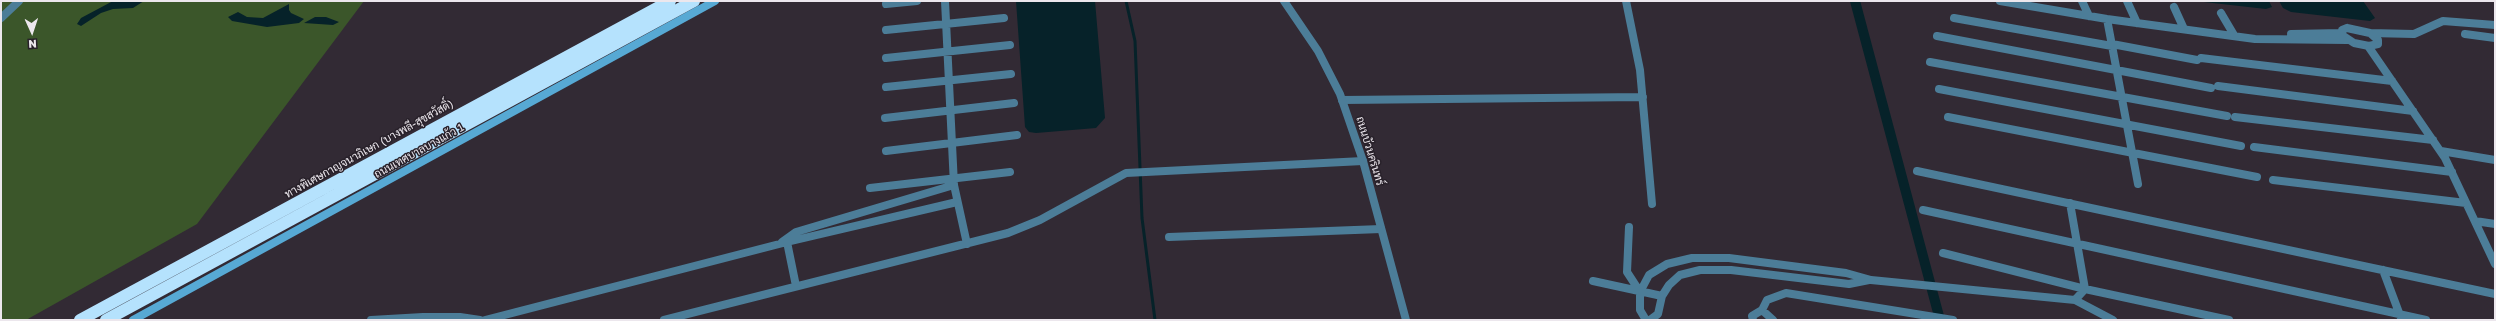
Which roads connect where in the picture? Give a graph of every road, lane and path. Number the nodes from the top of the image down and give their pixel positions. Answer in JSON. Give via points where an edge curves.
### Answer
{"nodes":[{"id":1,"x":19,"y":1,"type":"edge"},
{"id":2,"x":670,"y":1,"type":"edge"},
{"id":3,"x":694,"y":1,"type":"edge"},
{"id":4,"x":715,"y":1,"type":"edge"},
{"id":5,"x":917,"y":1,"type":"edge"},
{"id":6,"x":945,"y":1,"type":"edge"},
{"id":7,"x":1284,"y":1,"type":"edge"},
{"id":8,"x":1626,"y":1,"type":"edge"},
{"id":9,"x":2000,"y":1,"type":"edge"},
{"id":10,"x":2039,"y":1,"type":"edge"},
{"id":11,"x":2082,"y":1,"type":"edge"},
{"id":12,"x":2127,"y":1,"type":"edge"},
{"id":13,"x":886,"y":4,"type":"dead end"},
{"id":14,"x":2174,"y":7,"type":"dead end"},
{"id":15,"x":2042,"y":9,"type":"junction"},
{"id":16,"x":2221,"y":13,"type":"dead end"},
{"id":17,"x":2089,"y":16,"type":"junction"},
{"id":18,"x":1,"y":18,"type":"edge"},
{"id":19,"x":1004,"y":18,"type":"dead end"},
{"id":20,"x":1954,"y":18,"type":"dead end"},
{"id":21,"x":2107,"y":19,"type":"junction"},
{"id":22,"x":2137,"y":23,"type":"junction"},
{"id":23,"x":946,"y":24,"type":"junction"},
{"id":24,"x":2495,"y":25,"type":"edge"},
{"id":25,"x":2184,"y":29,"type":"junction"},
{"id":26,"x":886,"y":30,"type":"dead end"},
{"id":27,"x":2341,"y":33,"type":"junction"},
{"id":28,"x":2370,"y":33,"type":"junction"},
{"id":29,"x":2465,"y":34,"type":"dead end"},
{"id":30,"x":2236,"y":35,"type":"junction"},
{"id":31,"x":1937,"y":36,"type":"dead end"},
{"id":32,"x":2301,"y":37,"type":"junction"},
{"id":33,"x":2495,"y":38,"type":"edge"},
{"id":34,"x":2347,"y":40,"type":"junction"},
{"id":35,"x":1010,"y":45,"type":"dead end"},
{"id":36,"x":2112,"y":45,"type":"junction"},
{"id":37,"x":2368,"y":46,"type":"junction"},
{"id":38,"x":948,"y":52,"type":"junction"},
{"id":39,"x":886,"y":58,"type":"dead end"},
{"id":40,"x":1930,"y":62,"type":"dead end"},
{"id":41,"x":2117,"y":70,"type":"junction"},
{"id":42,"x":1011,"y":74,"type":"dead end"},
{"id":43,"x":949,"y":80,"type":"junction"},
{"id":44,"x":2392,"y":81,"type":"junction"},
{"id":45,"x":886,"y":87,"type":"dead end"},
{"id":46,"x":1939,"y":89,"type":"dead end"},
{"id":47,"x":1643,"y":97,"type":"junction"},
{"id":48,"x":2122,"y":97,"type":"junction"},
{"id":49,"x":1342,"y":100,"type":"junction"},
{"id":50,"x":1014,"y":103,"type":"dead end"},
{"id":51,"x":950,"y":110,"type":"junction"},
{"id":52,"x":2413,"y":111,"type":"junction"},
{"id":53,"x":1948,"y":117,"type":"dead end"},
{"id":54,"x":885,"y":118,"type":"dead end"},
{"id":55,"x":2127,"y":125,"type":"junction"},
{"id":56,"x":1017,"y":135,"type":"dead end"},
{"id":57,"x":2433,"y":140,"type":"junction"},
{"id":58,"x":952,"y":143,"type":"junction"},
{"id":59,"x":2242,"y":146,"type":"dead end"},
{"id":60,"x":2254,"y":147,"type":"dead end"},
{"id":61,"x":886,"y":151,"type":"dead end"},
{"id":62,"x":2441,"y":151,"type":"junction"},
{"id":63,"x":2132,"y":153,"type":"junction"},
{"id":64,"x":2495,"y":160,"type":"edge"},
{"id":65,"x":1363,"y":161,"type":"junction"},
{"id":66,"x":1917,"y":171,"type":"dead end"},
{"id":67,"x":1010,"y":172,"type":"dead end"},
{"id":68,"x":2452,"y":172,"type":"junction"},
{"id":69,"x":2257,"y":177,"type":"dead end"},
{"id":70,"x":2273,"y":180,"type":"dead end"},
{"id":71,"x":954,"y":182,"type":"junction"},
{"id":72,"x":2138,"y":184,"type":"dead end"},
{"id":73,"x":870,"y":188,"type":"dead end"},
{"id":74,"x":957,"y":202,"type":"junction"},
{"id":75,"x":2070,"y":203,"type":"junction"},
{"id":76,"x":2466,"y":203,"type":"junction"},
{"id":77,"x":1652,"y":204,"type":"dead end"},
{"id":78,"x":1923,"y":210,"type":"dead end"},
{"id":79,"x":2475,"y":221,"type":"junction"},
{"id":80,"x":2495,"y":224,"type":"edge"},
{"id":81,"x":1630,"y":227,"type":"dead end"},
{"id":82,"x":1381,"y":229,"type":"junction"},
{"id":83,"x":1169,"y":237,"type":"dead end"},
{"id":84,"x":787,"y":242,"type":"junction"},
{"id":85,"x":2076,"y":242,"type":"junction"},
{"id":86,"x":778,"y":244,"type":"junction"},
{"id":87,"x":967,"y":244,"type":"junction"},
{"id":88,"x":1943,"y":253,"type":"dead end"},
{"id":89,"x":1729,"y":258,"type":"junction"},
{"id":90,"x":2495,"y":264,"type":"edge"},
{"id":91,"x":1731,"y":270,"type":"junction"},
{"id":92,"x":2383,"y":270,"type":"junction"},
{"id":93,"x":1871,"y":280,"type":"junction"},
{"id":94,"x":1593,"y":282,"type":"dead end"},
{"id":95,"x":796,"y":286,"type":"junction"},
{"id":96,"x":2085,"y":289,"type":"junction"},
{"id":97,"x":1640,"y":292,"type":"junction"},
{"id":98,"x":2495,"y":294,"type":"edge"},
{"id":99,"x":1662,"y":296,"type":"junction"},
{"id":100,"x":2075,"y":300,"type":"junction"},
{"id":101,"x":1762,"y":310,"type":"junction"},
{"id":102,"x":2400,"y":317,"type":"edge"},
{"id":103,"x":80,"y":320,"type":"edge"},
{"id":104,"x":106,"y":320,"type":"edge"},
{"id":105,"x":133,"y":320,"type":"edge"},
{"id":106,"x":371,"y":320,"type":"edge"},
{"id":107,"x":480,"y":320,"type":"edge"},
{"id":108,"x":485,"y":320,"type":"edge"},
{"id":109,"x":664,"y":320,"type":"edge"},
{"id":110,"x":1406,"y":320,"type":"edge"},
{"id":111,"x":1646,"y":320,"type":"edge"},
{"id":112,"x":1650,"y":320,"type":"edge"},
{"id":113,"x":1753,"y":320,"type":"edge"},
{"id":114,"x":1773,"y":320,"type":"edge"},
{"id":115,"x":1953,"y":320,"type":"edge"},
{"id":116,"x":2113,"y":320,"type":"edge"},
{"id":117,"x":2229,"y":320,"type":"edge"},
{"id":118,"x":2426,"y":320,"type":"edge"}],
"edges":[{"from":1,"to":18,"type":"street"},
{"from":2,"to":103,"type":"highway","name":"ทางพิเศษกาญจนาภิเษก (บางพลี-สุขสวัสดิ์)"},
{"from":3,"to":104,"type":"highway"},
{"from":4,"to":105,"type":"main road","name":"ถนนเทศบาลบางแก้ว 1"},
{"from":5,"to":13,"type":"street"},
{"from":6,"to":23,"type":"street"},
{"from":7,"to":49,"type":"street","name":"ถนนบัวนครินทร์","via":[[1318,51]]},
{"from":8,"to":47,"type":"street","via":[[1638,52]]},
{"from":9,"to":15,"type":"street"},
{"from":10,"to":15,"type":"street"},
{"from":11,"to":17,"type":"street"},
{"from":12,"to":22,"type":"street"},
{"from":14,"to":25,"type":"street"},
{"from":15,"to":17,"type":"street"},
{"from":16,"to":30,"type":"street"},
{"from":17,"to":21,"type":"street"},
{"from":19,"to":23,"type":"street"},
{"from":20,"to":36,"type":"street"},
{"from":21,"to":22,"type":"street"},
{"from":21,"to":36,"type":"street"},
{"from":22,"to":25,"type":"street"},
{"from":23,"to":26,"type":"street"},
{"from":23,"to":38,"type":"street"},
{"from":24,"to":28,"type":"street","via":[[2443,21],[2414,34]]},
{"from":25,"to":30,"type":"street"},
{"from":27,"to":28,"type":"street","via":[[2347,28]]},
{"from":27,"to":32,"type":"street"},
{"from":27,"to":34,"type":"street"},
{"from":28,"to":37,"type":"street","via":[[2378,40],[2378,44]]},
{"from":29,"to":33,"type":"street"},
{"from":30,"to":32,"type":"street","via":[[2255,39]]},
{"from":31,"to":41,"type":"street"},
{"from":32,"to":34,"type":"street"},
{"from":34,"to":37,"type":"street"},
{"from":35,"to":38,"type":"street"},
{"from":36,"to":41,"type":"street"},
{"from":36,"to":44,"type":"street","via":[[2199,59]]},
{"from":37,"to":44,"type":"street"},
{"from":38,"to":39,"type":"street"},
{"from":38,"to":43,"type":"street"},
{"from":40,"to":48,"type":"street"},
{"from":41,"to":48,"type":"street"},
{"from":41,"to":52,"type":"street","via":[[2214,87]]},
{"from":42,"to":43,"type":"street"},
{"from":43,"to":45,"type":"street"},
{"from":43,"to":51,"type":"street"},
{"from":44,"to":52,"type":"street"},
{"from":46,"to":55,"type":"street"},
{"from":47,"to":49,"type":"street"},
{"from":47,"to":77,"type":"street"},
{"from":48,"to":55,"type":"street"},
{"from":48,"to":57,"type":"street","via":[[2231,117]]},
{"from":49,"to":65,"type":"street","name":"ถนนบัวนครินทร์"},
{"from":50,"to":51,"type":"street"},
{"from":51,"to":54,"type":"street"},
{"from":51,"to":58,"type":"street"},
{"from":52,"to":57,"type":"street"},
{"from":53,"to":63,"type":"street"},
{"from":55,"to":59,"type":"street"},
{"from":55,"to":63,"type":"street"},
{"from":56,"to":58,"type":"street"},
{"from":57,"to":62,"type":"street"},
{"from":58,"to":61,"type":"street"},
{"from":58,"to":71,"type":"street"},
{"from":60,"to":68,"type":"street"},
{"from":62,"to":64,"type":"street"},
{"from":62,"to":68,"type":"street"},
{"from":63,"to":69,"type":"street"},
{"from":63,"to":72,"type":"street"},
{"from":65,"to":82,"type":"street","name":"ถนนบัวนครินทร์"},
{"from":65,"to":87,"type":"street","via":[[1146,171],[1117,176],[1023,228]]},
{"from":66,"to":75,"type":"street"},
{"from":67,"to":71,"type":"street"},
{"from":68,"to":76,"type":"street"},
{"from":70,"to":76,"type":"street"},
{"from":71,"to":73,"type":"street"},
{"from":71,"to":74,"type":"street"},
{"from":71,"to":86,"type":"street","via":[[796,232]]},
{"from":74,"to":84,"type":"street"},
{"from":74,"to":87,"type":"street"},
{"from":75,"to":85,"type":"street"},
{"from":75,"to":92,"type":"street"},
{"from":76,"to":79,"type":"street"},
{"from":78,"to":85,"type":"street"},
{"from":79,"to":80,"type":"street"},
{"from":79,"to":90,"type":"street"},
{"from":81,"to":97,"type":"street","via":[[1627,272]]},
{"from":82,"to":83,"type":"street"},
{"from":82,"to":110,"type":"street","name":"ถนนบัวนครินทร์"},
{"from":84,"to":86,"type":"street"},
{"from":84,"to":95,"type":"street"},
{"from":85,"to":96,"type":"street"},
{"from":85,"to":102,"type":"street"},
{"from":86,"to":108,"type":"street"},
{"from":87,"to":95,"type":"street"},
{"from":88,"to":96,"type":"street"},
{"from":89,"to":91,"type":"street"},
{"from":89,"to":93,"type":"street","via":[[1846,273]]},
{"from":89,"to":97,"type":"street","via":[[1692,258],[1667,264],[1649,275]]},
{"from":91,"to":93,"type":"street","via":[[1849,284]]},
{"from":91,"to":99,"type":"street","via":[[1700,270],[1680,275]]},
{"from":92,"to":98,"type":"street"},
{"from":92,"to":102,"type":"street"},
{"from":93,"to":100,"type":"street"},
{"from":94,"to":97,"type":"street"},
{"from":95,"to":109,"type":"street"},
{"from":96,"to":100,"type":"street"},
{"from":96,"to":117,"type":"street"},
{"from":97,"to":99,"type":"street"},
{"from":97,"to":111,"type":"street","via":[[1640,310]]},
{"from":99,"to":112,"type":"street","via":[[1658,314]]},
{"from":100,"to":116,"type":"street"},
{"from":101,"to":113,"type":"street","via":[[1752,316]]},
{"from":101,"to":114,"type":"street"},
{"from":101,"to":115,"type":"street","via":[[1767,300],[1786,293]]},
{"from":102,"to":118,"type":"street"},
{"from":106,"to":107,"type":"street","via":[[423,317]]}]}
